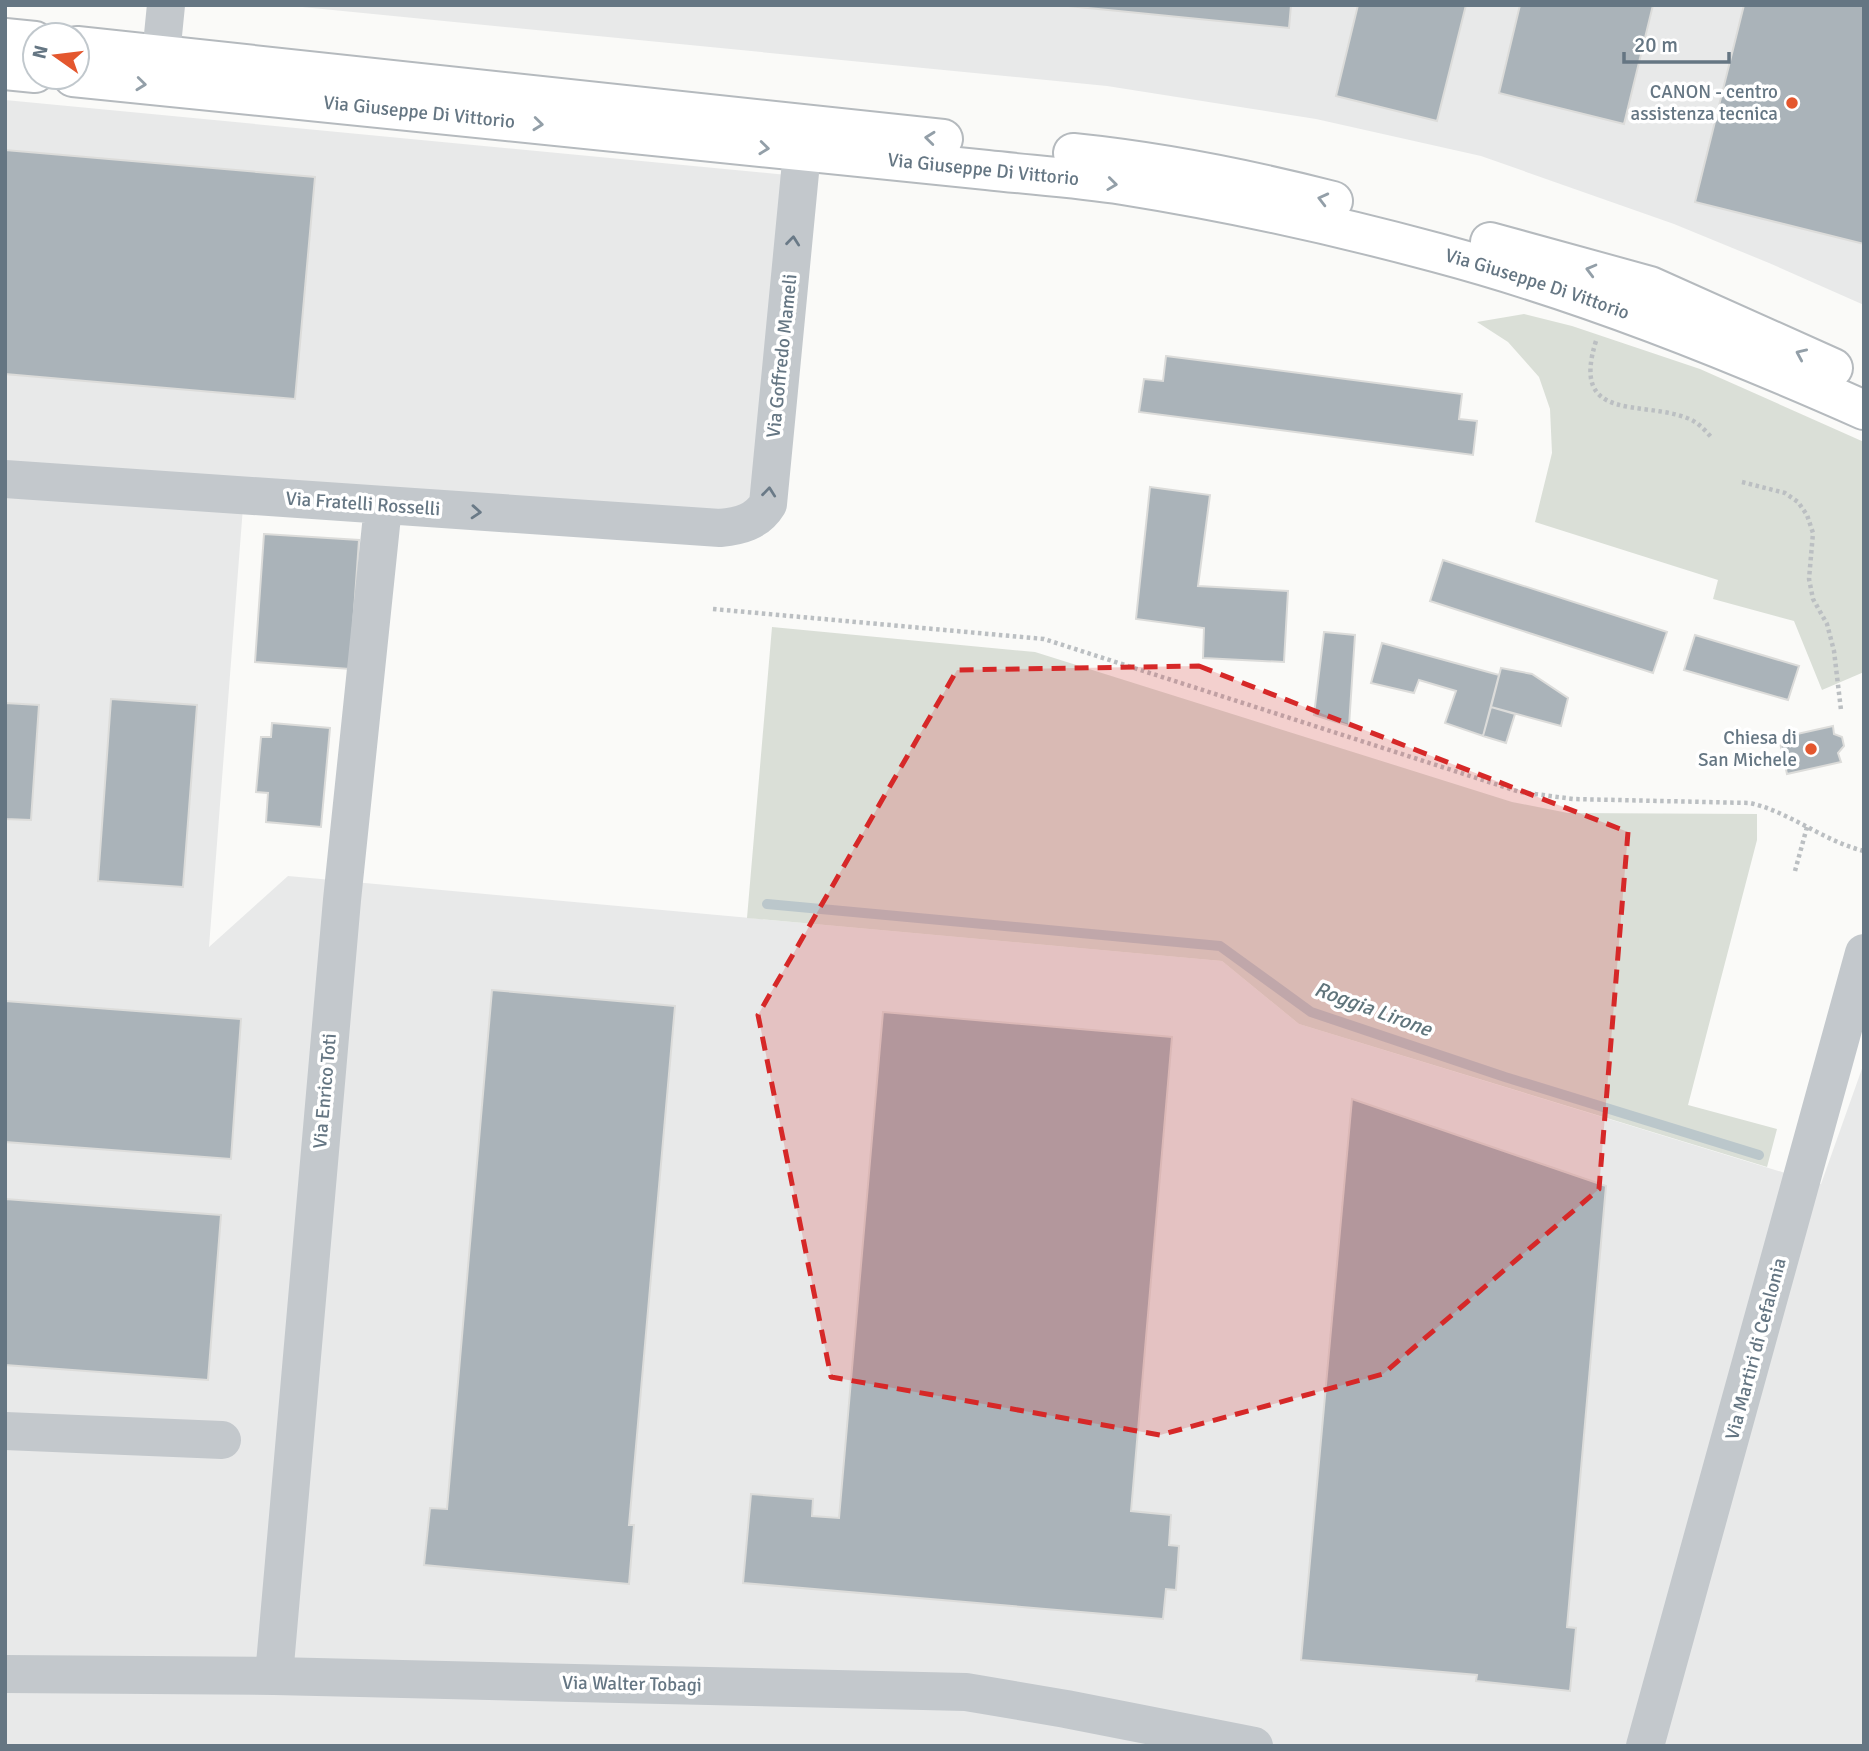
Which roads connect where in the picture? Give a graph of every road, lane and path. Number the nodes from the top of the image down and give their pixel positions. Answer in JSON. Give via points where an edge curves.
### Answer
{"nodes":[{"id":1,"x":166,"y":5,"type":"edge"},
{"id":2,"x":91,"y":48,"type":"edge"},
{"id":3,"x":160,"y":55,"type":"junction"},
{"id":4,"x":91,"y":79,"type":"edge"},
{"id":5,"x":802,"y":152,"type":"junction"},
{"id":6,"x":1595,"y":341,"type":"dead end"},
{"id":7,"x":1864,"y":382,"type":"edge"},
{"id":8,"x":1864,"y":410,"type":"edge"},
{"id":9,"x":1713,"y":438,"type":"dead end"},
{"id":10,"x":5,"y":479,"type":"edge"},
{"id":11,"x":1742,"y":482,"type":"dead end"},
{"id":12,"x":383,"y":506,"type":"junction"},
{"id":13,"x":720,"y":528,"type":"joint"},
{"id":14,"x":713,"y":609,"type":"dead end"},
{"id":15,"x":1840,"y":710,"type":"dead end"},
{"id":16,"x":1807,"y":827,"type":"junction"},
{"id":17,"x":1864,"y":851,"type":"edge"},
{"id":18,"x":1794,"y":871,"type":"dead end"},
{"id":19,"x":1864,"y":953,"type":"edge"},
{"id":20,"x":5,"y":1431,"type":"edge"},
{"id":21,"x":222,"y":1440,"type":"dead end"},
{"id":22,"x":5,"y":1674,"type":"edge"},
{"id":23,"x":274,"y":1676,"type":"junction"},
{"id":24,"x":1254,"y":1746,"type":"edge"},
{"id":25,"x":1645,"y":1746,"type":"edge"}],
"edges":[{"from":1,"to":3,"type":"street"},
{"from":2,"to":3,"type":"main road","name":"Via Giuseppe Di Vittorio"},
{"from":7,"to":3,"type":"main road","name":"Via Giuseppe Di Vittorio","one_way":true,"via":[[1650,286],[1264,184],[1141,160]]},
{"from":4,"to":5,"type":"main road","name":"Via Giuseppe Di Vittorio","one_way":true},
{"from":5,"to":8,"type":"main road","name":"Via Giuseppe Di Vittorio","one_way":true,"via":[[1121,185],[1333,227],[1440,253],[1612,309]]},
{"from":13,"to":5,"type":"street","name":"Via Goffredo Mameli","one_way":true,"via":[[749,522],[768,504]]},
{"from":6,"to":9,"type":"path","via":[[1591,368],[1598,394],[1622,407],[1688,418]]},
{"from":10,"to":12,"type":"street","name":"Via Fratelli Rosselli"},
{"from":11,"to":15,"type":"path","via":[[1785,493],[1807,515],[1813,533],[1809,579],[1834,651]]},
{"from":12,"to":13,"type":"street","name":"Via Fratelli Rosselli","one_way":true},
{"from":12,"to":23,"type":"street","name":"Via Enrico Toti","via":[[342,900]]},
{"from":14,"to":16,"type":"path","via":[[1044,639],[1520,792],[1573,799],[1750,803]]},
{"from":16,"to":17,"type":"path"},
{"from":16,"to":18,"type":"path"},
{"from":19,"to":25,"type":"street","name":"Via Martiri di Cefalonia"},
{"from":20,"to":21,"type":"street"},
{"from":22,"to":23,"type":"street","name":"Via Walter Tobagi"},
{"from":23,"to":24,"type":"street","name":"Via Walter Tobagi","via":[[966,1692]]}]}
